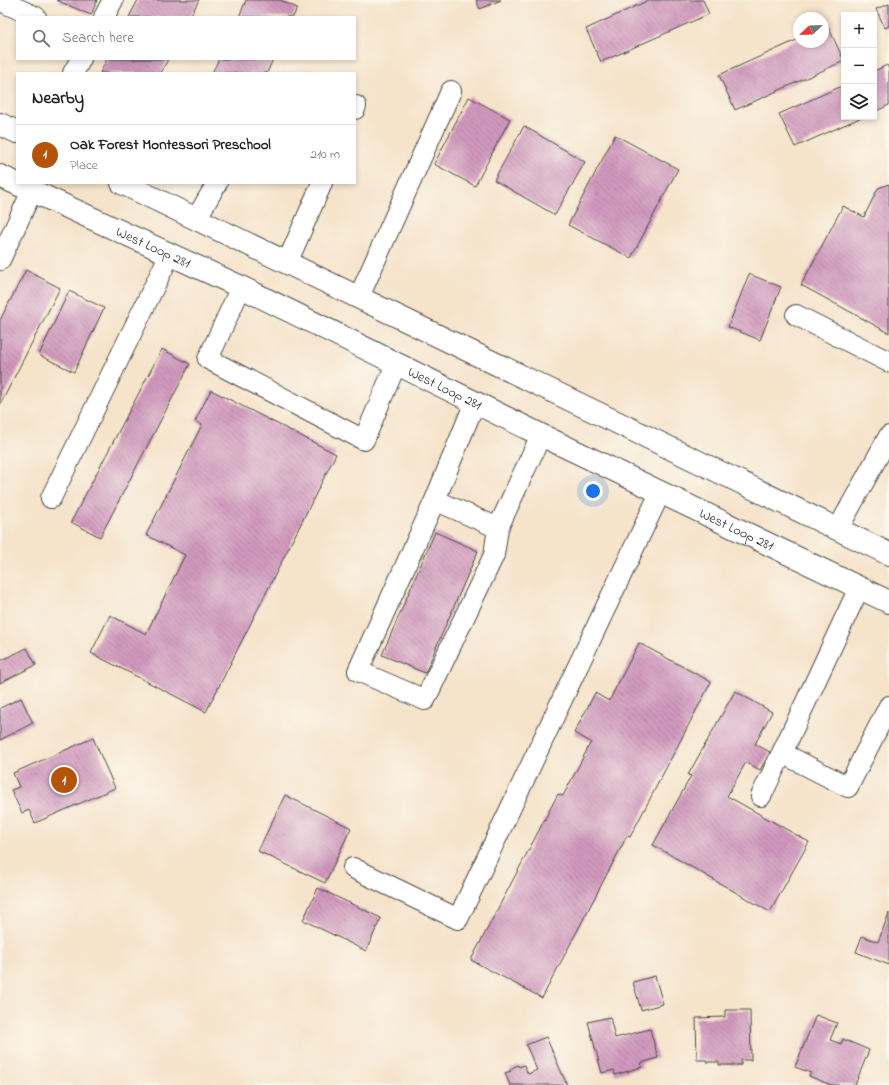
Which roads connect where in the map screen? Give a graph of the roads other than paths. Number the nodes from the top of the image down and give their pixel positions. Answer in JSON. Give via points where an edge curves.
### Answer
{"nodes":[{"id":1,"x":10,"y":0,"type":"edge"},
{"id":2,"x":114,"y":0,"type":"edge"},
{"id":3,"x":34,"y":16,"type":"edge"},
{"id":4,"x":105,"y":16,"type":"edge"},
{"id":5,"x":80,"y":60,"type":"edge"},
{"id":6,"x":74,"y":72,"type":"edge"},
{"id":7,"x":452,"y":91,"type":"dead end"},
{"id":8,"x":0,"y":124,"type":"edge"},
{"id":9,"x":16,"y":132,"type":"edge"},
{"id":10,"x":0,"y":176,"type":"edge"},
{"id":11,"x":16,"y":183,"type":"edge"},
{"id":12,"x":18,"y":184,"type":"edge"},
{"id":13,"x":124,"y":184,"type":"edge"},
{"id":14,"x":216,"y":184,"type":"edge"},
{"id":15,"x":322,"y":184,"type":"edge"},
{"id":16,"x":32,"y":190,"type":"junction"},
{"id":17,"x":196,"y":219,"type":"junction"},
{"id":18,"x":170,"y":254,"type":"junction"},
{"id":19,"x":0,"y":260,"type":"edge"},
{"id":20,"x":287,"y":263,"type":"junction"},
{"id":21,"x":241,"y":287,"type":"junction"},
{"id":22,"x":360,"y":298,"type":"junction"},
{"id":23,"x":796,"y":315,"type":"dead end"},
{"id":24,"x":889,"y":362,"type":"edge"},
{"id":25,"x":396,"y":364,"type":"junction"},
{"id":26,"x":475,"y":402,"type":"junction"},
{"id":27,"x":541,"y":435,"type":"junction"},
{"id":28,"x":889,"y":436,"type":"edge"},
{"id":29,"x":660,"y":493,"type":"junction"},
{"id":30,"x":50,"y":498,"type":"dead end"},
{"id":31,"x":435,"y":500,"type":"junction"},
{"id":32,"x":498,"y":528,"type":"junction"},
{"id":33,"x":838,"y":530,"type":"junction"},
{"id":34,"x":889,"y":554,"type":"edge"},
{"id":35,"x":859,"y":588,"type":"junction"},
{"id":36,"x":889,"y":602,"type":"edge"},
{"id":37,"x":889,"y":706,"type":"edge"},
{"id":38,"x":782,"y":752,"type":"junction"},
{"id":39,"x":760,"y":796,"type":"dead end"},
{"id":40,"x":353,"y":868,"type":"dead end"}],
"edges":[{"from":1,"to":3,"type":"lane","via":[[7,4]]},
{"from":2,"to":4,"type":"lane"},
{"from":5,"to":6,"type":"lane"},
{"from":7,"to":22,"type":"lane"},
{"from":8,"to":9,"type":"highway"},
{"from":10,"to":11,"type":"highway","name":"West Loop 281"},
{"from":12,"to":16,"type":"highway","name":"West Loop 281"},
{"from":13,"to":17,"type":"highway"},
{"from":14,"to":17,"type":"lane"},
{"from":15,"to":20,"type":"lane"},
{"from":16,"to":18,"type":"highway","name":"West Loop 281"},
{"from":16,"to":19,"type":"lane"},
{"from":17,"to":20,"type":"highway"},
{"from":18,"to":21,"type":"highway","name":"West Loop 281"},
{"from":18,"to":30,"type":"lane"},
{"from":20,"to":22,"type":"highway"},
{"from":21,"to":25,"type":"highway","name":"West Loop 281"},
{"from":21,"to":25,"type":"lane","via":[[208,359],[364,440]]},
{"from":22,"to":33,"type":"highway"},
{"from":23,"to":24,"type":"lane"},
{"from":25,"to":26,"type":"highway","name":"West Loop 281"},
{"from":26,"to":27,"type":"highway","name":"West Loop 281"},
{"from":26,"to":31,"type":"lane"},
{"from":27,"to":29,"type":"highway","name":"West Loop 281"},
{"from":27,"to":32,"type":"lane"},
{"from":28,"to":33,"type":"lane"},
{"from":29,"to":35,"type":"highway","name":"West Loop 281"},
{"from":29,"to":40,"type":"lane","via":[[458,919]]},
{"from":31,"to":32,"type":"lane"},
{"from":31,"to":32,"type":"lane","via":[[358,671],[425,700],[494,555]]},
{"from":33,"to":34,"type":"highway"},
{"from":35,"to":36,"type":"highway","name":"West Loop 281"},
{"from":35,"to":38,"type":"lane"},
{"from":37,"to":38,"type":"lane","via":[[848,787]]},
{"from":38,"to":39,"type":"lane"}]}
